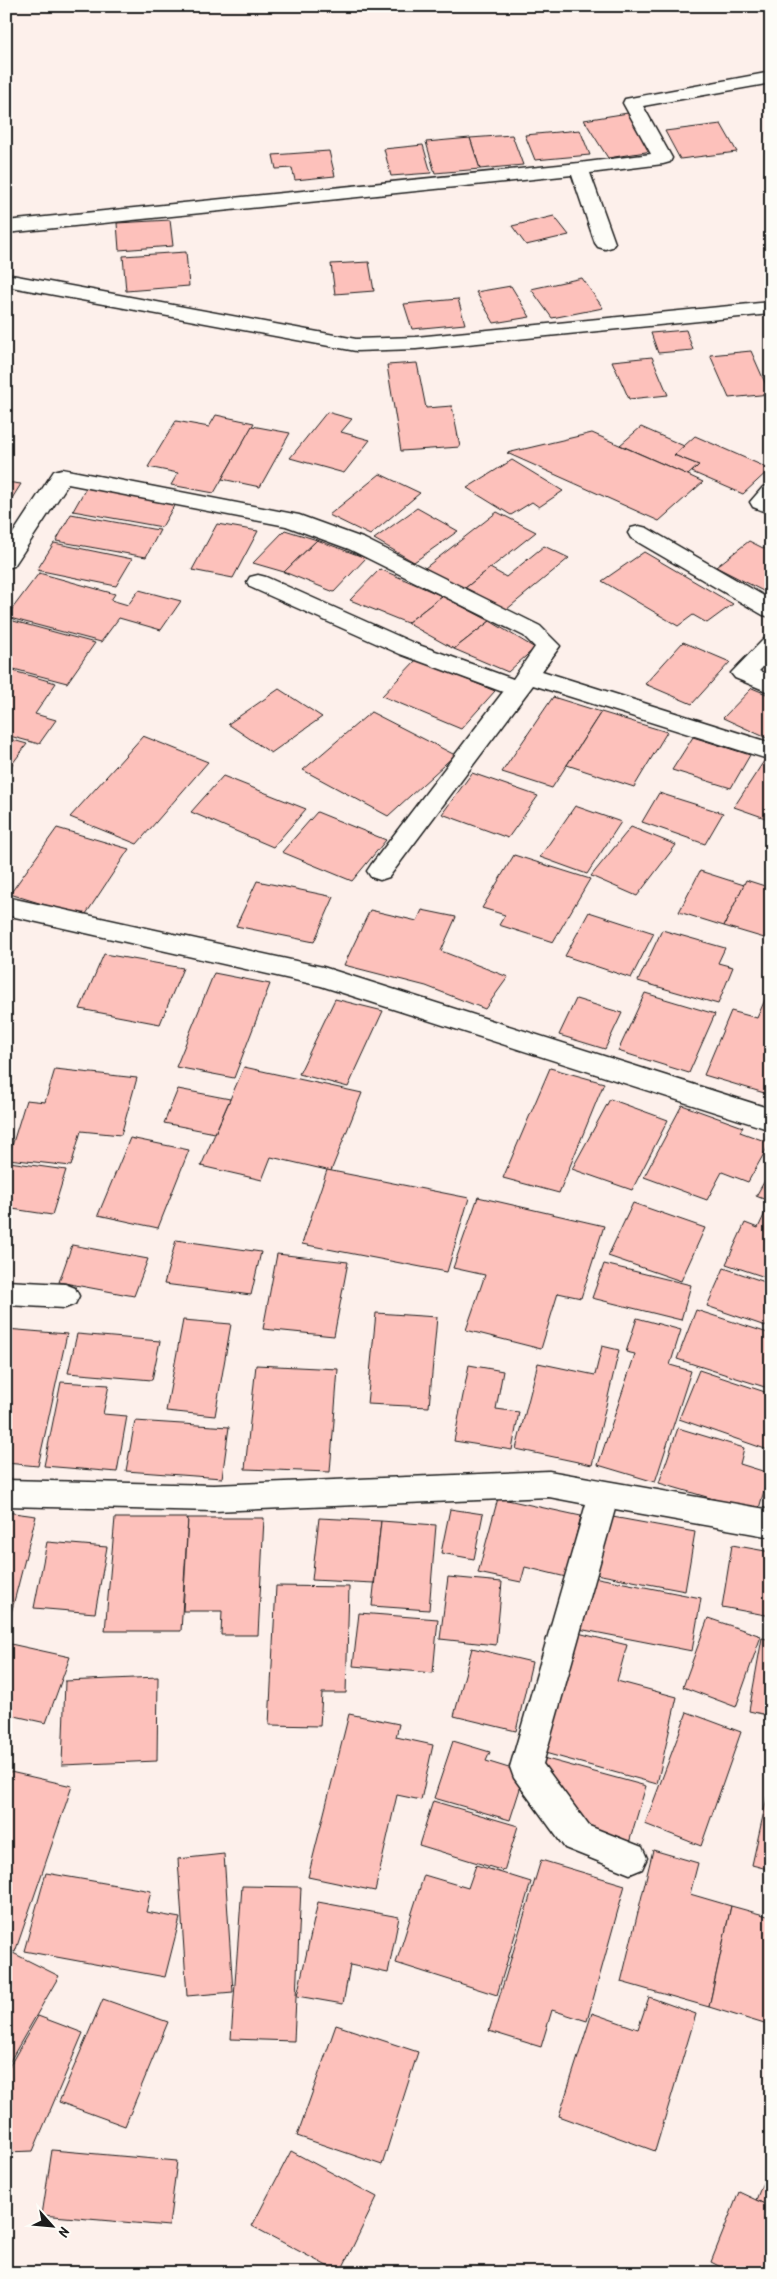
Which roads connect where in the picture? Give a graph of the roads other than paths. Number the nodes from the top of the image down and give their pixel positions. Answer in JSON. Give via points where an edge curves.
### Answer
{"nodes":[{"id":1,"x":771,"y":77,"type":"edge"},
{"id":2,"x":579,"y":169,"type":"junction"},
{"id":3,"x":6,"y":227,"type":"edge"},
{"id":4,"x":604,"y":243,"type":"dead end"},
{"id":5,"x":6,"y":280,"type":"edge"},
{"id":6,"x":771,"y":308,"type":"edge"},
{"id":7,"x":771,"y":492,"type":"edge"},
{"id":8,"x":771,"y":507,"type":"edge"},
{"id":9,"x":639,"y":532,"type":"dead end"},
{"id":10,"x":6,"y":562,"type":"edge"},
{"id":11,"x":258,"y":582,"type":"dead end"},
{"id":12,"x":771,"y":610,"type":"edge"},
{"id":13,"x":771,"y":644,"type":"edge"},
{"id":14,"x":523,"y":682,"type":"junction"},
{"id":15,"x":771,"y":685,"type":"edge"},
{"id":16,"x":771,"y":752,"type":"edge"},
{"id":17,"x":380,"y":871,"type":"dead end"},
{"id":18,"x":6,"y":906,"type":"edge"},
{"id":19,"x":771,"y":1120,"type":"edge"},
{"id":20,"x":6,"y":1293,"type":"edge"},
{"id":21,"x":64,"y":1296,"type":"dead end"},
{"id":22,"x":6,"y":1493,"type":"edge"},
{"id":23,"x":604,"y":1494,"type":"junction"},
{"id":24,"x":771,"y":1524,"type":"edge"},
{"id":25,"x":630,"y":1858,"type":"dead end"}],
"edges":[{"from":1,"to":2,"type":"street","via":[[632,104],[663,158]]},
{"from":2,"to":3,"type":"street"},
{"from":2,"to":4,"type":"street"},
{"from":5,"to":6,"type":"street","via":[[356,345],[416,343]]},
{"from":7,"to":8,"type":"street","via":[[761,502]]},
{"from":9,"to":12,"type":"street"},
{"from":10,"to":14,"type":"street","via":[[62,476],[292,520],[357,544],[532,631],[548,646]]},
{"from":11,"to":14,"type":"street","via":[[408,649]]},
{"from":13,"to":15,"type":"street","via":[[743,673]]},
{"from":14,"to":16,"type":"street"},
{"from":14,"to":17,"type":"street"},
{"from":18,"to":19,"type":"street","via":[[323,977]]},
{"from":20,"to":21,"type":"street"},
{"from":22,"to":23,"type":"street","via":[[214,1498],[549,1484]]},
{"from":23,"to":24,"type":"street"},
{"from":23,"to":25,"type":"street","via":[[526,1767],[577,1837]]}]}
